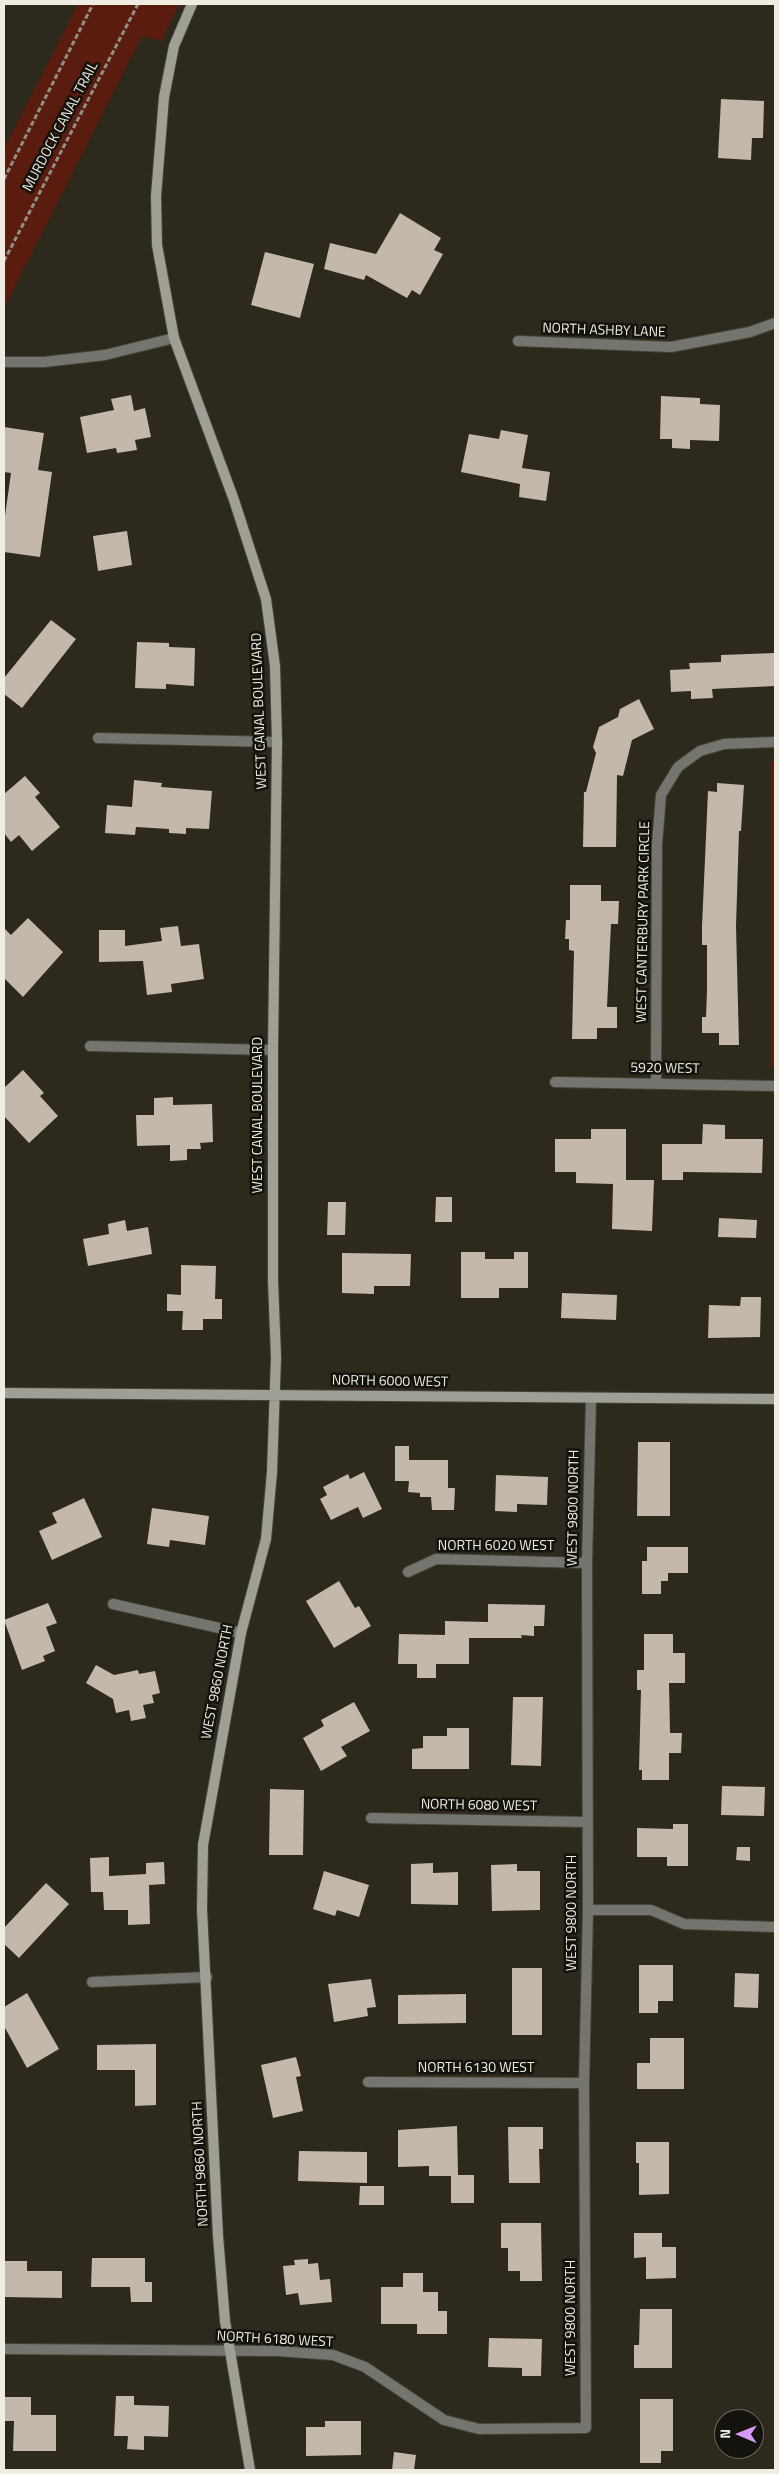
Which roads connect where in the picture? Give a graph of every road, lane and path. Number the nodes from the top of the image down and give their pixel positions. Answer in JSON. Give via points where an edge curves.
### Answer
{"nodes":[{"id":1,"x":93,"y":4,"type":"edge"},
{"id":2,"x":138,"y":4,"type":"edge"},
{"id":3,"x":192,"y":4,"type":"edge"},
{"id":4,"x":4,"y":179,"type":"edge"},
{"id":5,"x":4,"y":261,"type":"edge"},
{"id":6,"x":775,"y":323,"type":"edge"},
{"id":7,"x":174,"y":338,"type":"junction"},
{"id":8,"x":518,"y":341,"type":"dead end"},
{"id":9,"x":4,"y":362,"type":"edge"},
{"id":10,"x":98,"y":738,"type":"dead end"},
{"id":11,"x":277,"y":742,"type":"junction"},
{"id":12,"x":775,"y":742,"type":"edge"},
{"id":13,"x":90,"y":1046,"type":"dead end"},
{"id":14,"x":273,"y":1050,"type":"junction"},
{"id":15,"x":555,"y":1082,"type":"dead end"},
{"id":16,"x":656,"y":1082,"type":"junction"},
{"id":17,"x":775,"y":1086,"type":"edge"},
{"id":18,"x":4,"y":1393,"type":"edge"},
{"id":19,"x":274,"y":1394,"type":"junction"},
{"id":20,"x":591,"y":1398,"type":"junction"},
{"id":21,"x":775,"y":1399,"type":"edge"},
{"id":22,"x":587,"y":1563,"type":"junction"},
{"id":23,"x":408,"y":1572,"type":"dead end"},
{"id":24,"x":113,"y":1604,"type":"dead end"},
{"id":25,"x":241,"y":1632,"type":"junction"},
{"id":26,"x":371,"y":1818,"type":"dead end"},
{"id":27,"x":586,"y":1822,"type":"junction"},
{"id":28,"x":588,"y":1910,"type":"junction"},
{"id":29,"x":775,"y":1927,"type":"edge"},
{"id":30,"x":207,"y":1977,"type":"junction"},
{"id":31,"x":92,"y":1982,"type":"dead end"},
{"id":32,"x":368,"y":2082,"type":"dead end"},
{"id":33,"x":584,"y":2083,"type":"junction"},
{"id":34,"x":4,"y":2349,"type":"edge"},
{"id":35,"x":230,"y":2350,"type":"junction"},
{"id":36,"x":586,"y":2428,"type":"joint"},
{"id":37,"x":250,"y":2470,"type":"edge"}],
"edges":[{"from":1,"to":4,"type":"path","name":"MURDOCK CANAL TRAIL"},
{"from":2,"to":5,"type":"path","name":"MURDOCK CANAL TRAIL"},
{"from":3,"to":7,"type":"street","name":"WEST CANAL BOULEVARD","via":[[174,46],[163,106],[156,196],[157,245]]},
{"from":6,"to":8,"type":"street","name":"NORTH ASHBY LANE","via":[[750,332],[671,347]]},
{"from":7,"to":9,"type":"street","via":[[104,355],[44,362]]},
{"from":7,"to":11,"type":"street","name":"WEST CANAL BOULEVARD","via":[[234,500],[266,598],[275,666]]},
{"from":10,"to":11,"type":"street"},
{"from":11,"to":14,"type":"street","name":"WEST CANAL BOULEVARD"},
{"from":12,"to":16,"type":"street","name":"WEST CANTERBURY PARK CIRCLE","via":[[724,744],[700,750],[678,768],[661,795],[657,844]]},
{"from":13,"to":14,"type":"street"},
{"from":14,"to":19,"type":"street","name":"WEST CANAL BOULEVARD"},
{"from":15,"to":16,"type":"street","name":"5920 WEST"},
{"from":16,"to":17,"type":"street","name":"5920 WEST"},
{"from":18,"to":19,"type":"street","name":"NORTH 6000 WEST"},
{"from":19,"to":20,"type":"street","name":"NORTH 6000 WEST"},
{"from":19,"to":25,"type":"street","name":"WEST 9860 NORTH","via":[[266,1540]]},
{"from":20,"to":21,"type":"street","name":"NORTH 6000 WEST"},
{"from":20,"to":22,"type":"street","name":"WEST 9800 NORTH"},
{"from":22,"to":23,"type":"street","name":"NORTH 6020 WEST","via":[[436,1559]]},
{"from":22,"to":27,"type":"street","name":"WEST 9800 NORTH"},
{"from":24,"to":25,"type":"street"},
{"from":25,"to":30,"type":"street","name":"WEST 9860 NORTH","via":[[203,1845],[202,1909]]},
{"from":26,"to":27,"type":"street","name":"NORTH 6080 WEST"},
{"from":27,"to":28,"type":"street","name":"WEST 9800 NORTH"},
{"from":28,"to":29,"type":"street","via":[[652,1910],[684,1924]]},
{"from":28,"to":33,"type":"street","name":"WEST 9800 NORTH"},
{"from":30,"to":31,"type":"street"},
{"from":30,"to":35,"type":"street","name":"NORTH 9860 NORTH","via":[[218,2236]]},
{"from":32,"to":33,"type":"street","name":"NORTH 6130 WEST"},
{"from":33,"to":36,"type":"street","name":"WEST 9800 NORTH"},
{"from":34,"to":35,"type":"street","name":"NORTH 6180 WEST"},
{"from":35,"to":36,"type":"street","name":"NORTH 6180 WEST","via":[[333,2355],[365,2367],[444,2420],[479,2429]]},
{"from":35,"to":37,"type":"street"}]}
